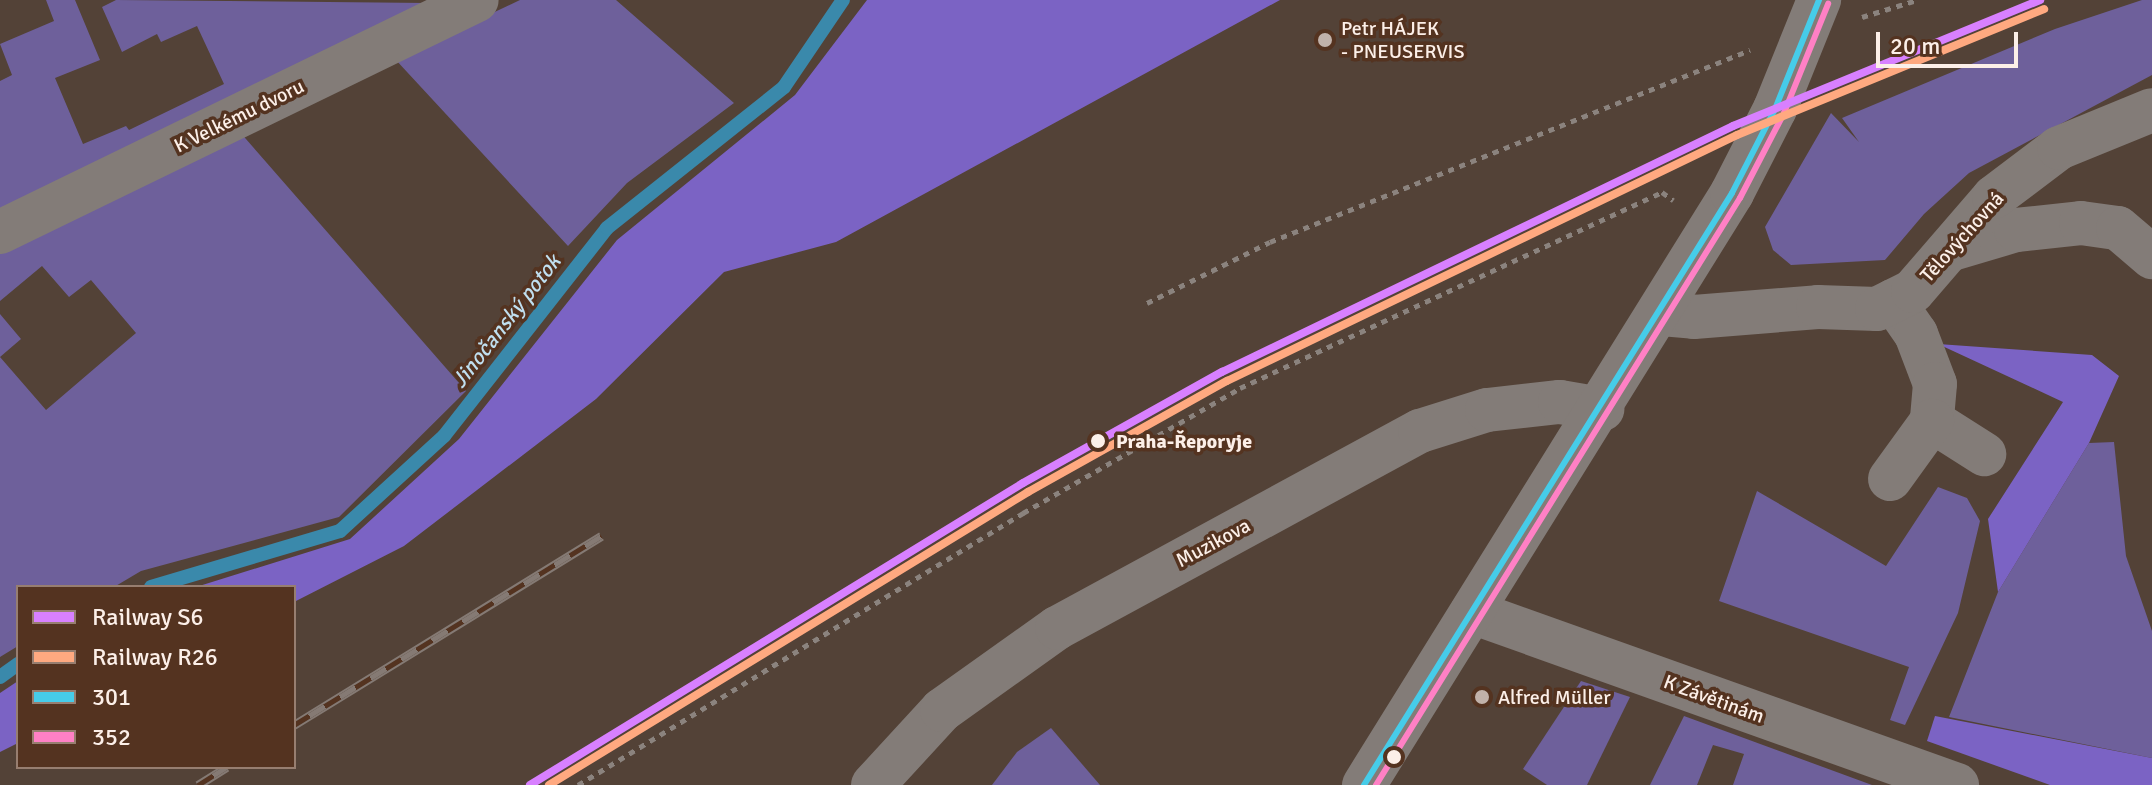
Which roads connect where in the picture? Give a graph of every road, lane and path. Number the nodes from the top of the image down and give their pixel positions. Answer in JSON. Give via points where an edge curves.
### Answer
{"nodes":[{"id":1,"x":477,"y":0,"type":"edge"},
{"id":2,"x":1917,"y":0,"type":"edge"},
{"id":3,"x":1836,"y":10,"type":"edge"},
{"id":4,"x":1764,"y":46,"type":"dead end"},
{"id":5,"x":2152,"y":110,"type":"edge"},
{"id":6,"x":1686,"y":208,"type":"dead end"},
{"id":7,"x":0,"y":232,"type":"edge"},
{"id":8,"x":1949,"y":250,"type":"junction"},
{"id":9,"x":2152,"y":257,"type":"edge"},
{"id":10,"x":1893,"y":301,"type":"junction"},
{"id":11,"x":1147,"y":303,"type":"dead end"},
{"id":12,"x":1662,"y":314,"type":"junction"},
{"id":13,"x":1602,"y":409,"type":"junction"},
{"id":14,"x":1932,"y":421,"type":"junction"},
{"id":15,"x":1984,"y":454,"type":"dead end"},
{"id":16,"x":1890,"y":479,"type":"dead end"},
{"id":17,"x":1472,"y":612,"type":"junction"},
{"id":18,"x":1943,"y":783,"type":"edge"},
{"id":19,"x":578,"y":785,"type":"edge"},
{"id":20,"x":873,"y":785,"type":"edge"},
{"id":21,"x":1364,"y":785,"type":"edge"}],
"edges":[{"from":1,"to":7,"type":"street","name":"K Velkému dvoru"},
{"from":2,"to":3,"type":"path"},
{"from":3,"to":12,"type":"street"},
{"from":4,"to":11,"type":"path","via":[[1714,61],[1270,242]]},
{"from":5,"to":8,"type":"street","name":"Tělovýchovná","via":[[2059,148],[1994,197]]},
{"from":6,"to":19,"type":"path","via":[[1662,192],[1240,388],[1023,513]]},
{"from":8,"to":9,"type":"street","via":[[2016,230],[2081,223],[2118,228]]},
{"from":8,"to":10,"type":"street","name":"Tělovýchovná","via":[[1913,291]]},
{"from":10,"to":12,"type":"street","name":"Tělovýchovná","via":[[1877,309]]},
{"from":10,"to":14,"type":"street","via":[[1916,334],[1935,384]]},
{"from":12,"to":13,"type":"street"},
{"from":13,"to":17,"type":"street"},
{"from":13,"to":20,"type":"street","name":"Muzikova","via":[[1560,402],[1487,410],[1420,431],[1057,628],[942,710]]},
{"from":14,"to":15,"type":"street"},
{"from":14,"to":16,"type":"street"},
{"from":17,"to":18,"type":"street","name":"K Závětinám"},
{"from":17,"to":21,"type":"street"}]}
